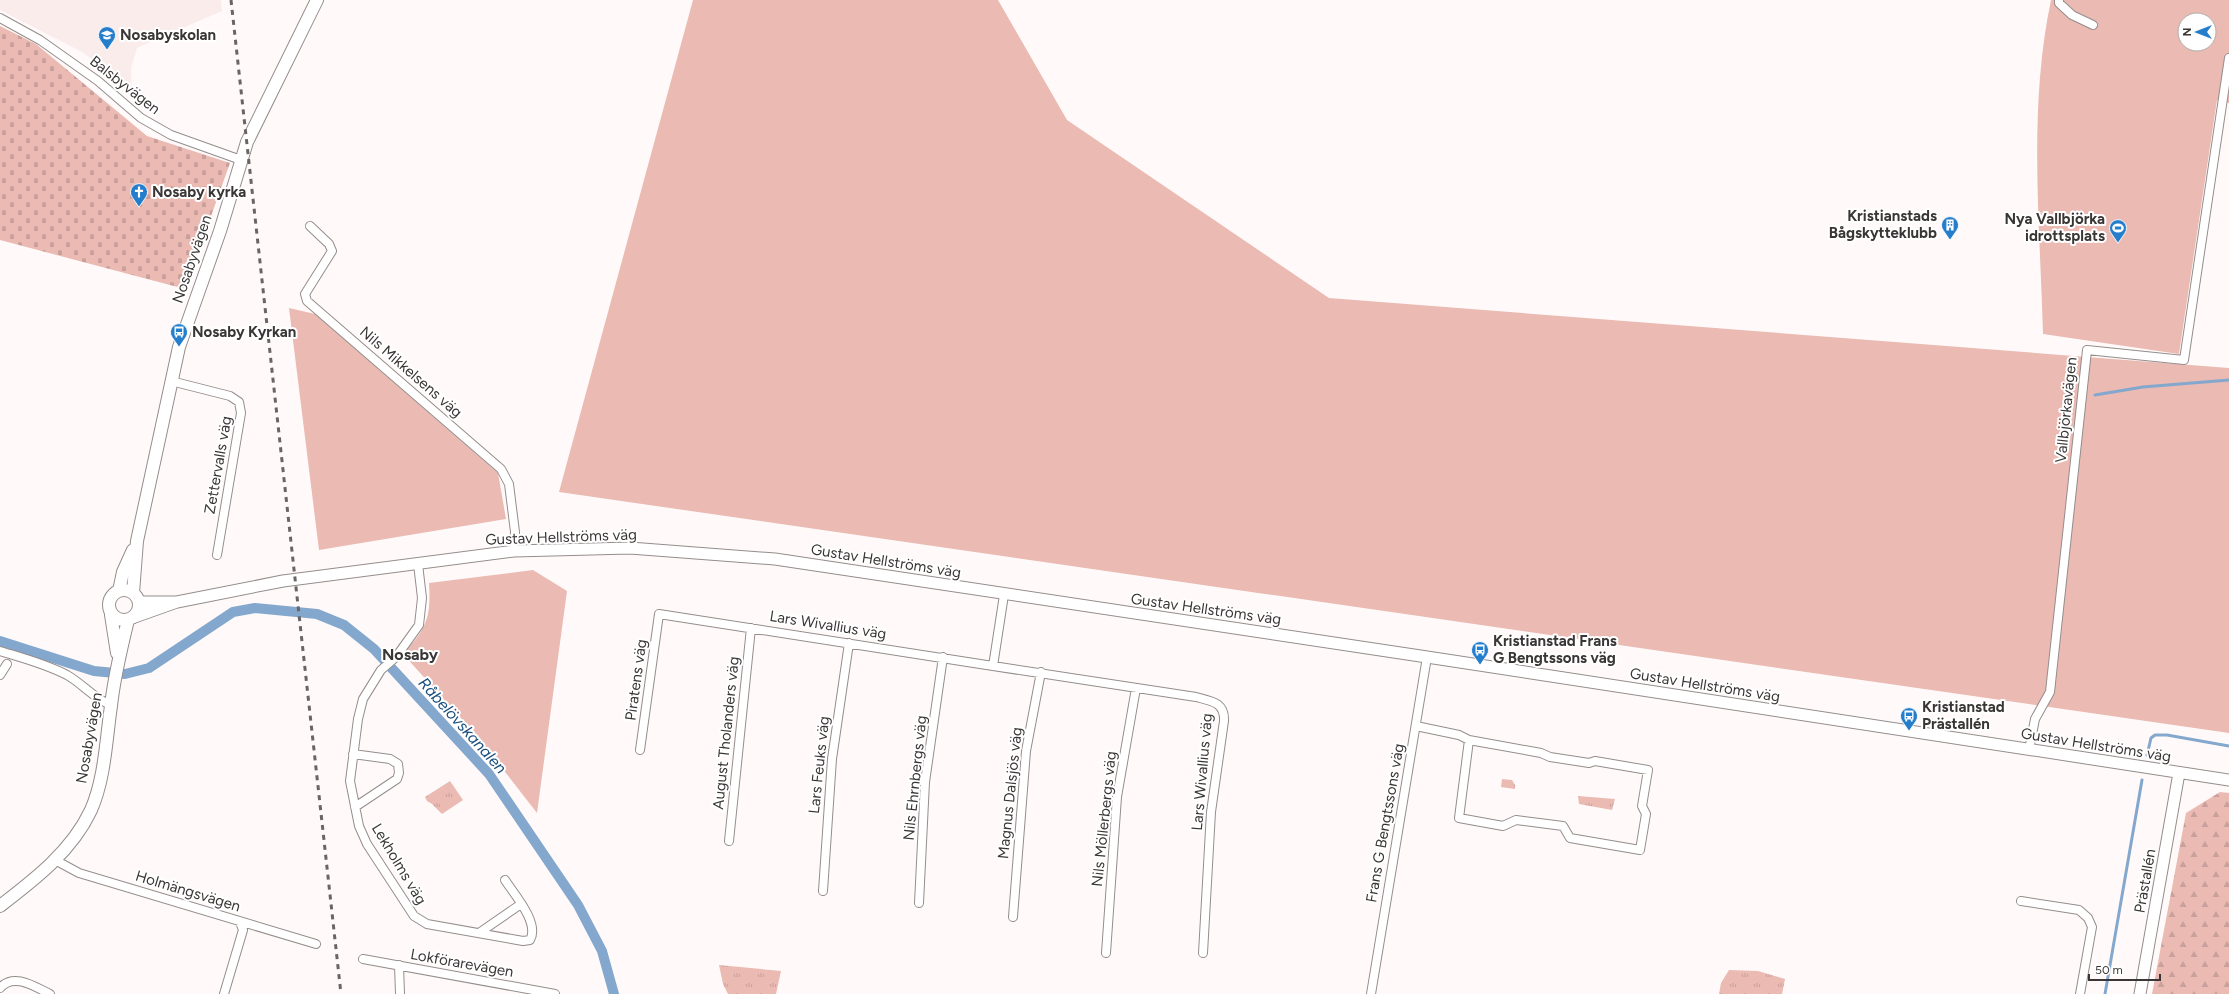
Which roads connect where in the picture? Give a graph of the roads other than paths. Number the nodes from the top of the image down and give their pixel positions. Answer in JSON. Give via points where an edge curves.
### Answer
{"nodes":[{"id":1,"x":317,"y":0,"type":"edge"},
{"id":2,"x":2059,"y":0,"type":"edge"},
{"id":3,"x":0,"y":18,"type":"edge"},
{"id":4,"x":2093,"y":25,"type":"dead end"},
{"id":5,"x":2229,"y":58,"type":"edge"},
{"id":6,"x":241,"y":160,"type":"junction"},
{"id":7,"x":310,"y":226,"type":"dead end"},
{"id":8,"x":171,"y":381,"type":"junction"},
{"id":9,"x":137,"y":541,"type":"junction"},
{"id":10,"x":514,"y":551,"type":"junction"},
{"id":11,"x":217,"y":556,"type":"dead end"},
{"id":12,"x":418,"y":564,"type":"junction"},
{"id":13,"x":119,"y":591,"type":"junction"},
{"id":14,"x":1004,"y":595,"type":"junction"},
{"id":15,"x":136,"y":597,"type":"junction"},
{"id":16,"x":177,"y":602,"type":"junction"},
{"id":17,"x":659,"y":614,"type":"joint"},
{"id":18,"x":112,"y":615,"type":"junction"},
{"id":19,"x":130,"y":619,"type":"junction"},
{"id":20,"x":751,"y":628,"type":"junction"},
{"id":21,"x":849,"y":643,"type":"junction"},
{"id":22,"x":0,"y":651,"type":"edge"},
{"id":23,"x":943,"y":657,"type":"junction"},
{"id":24,"x":1427,"y":657,"type":"junction"},
{"id":25,"x":117,"y":662,"type":"junction"},
{"id":26,"x":7,"y":664,"type":"dead end"},
{"id":27,"x":993,"y":666,"type":"junction"},
{"id":28,"x":1041,"y":672,"type":"junction"},
{"id":29,"x":0,"y":675,"type":"edge"},
{"id":30,"x":1136,"y":688,"type":"junction"},
{"id":31,"x":111,"y":705,"type":"junction"},
{"id":32,"x":1416,"y":726,"type":"junction"},
{"id":33,"x":1469,"y":740,"type":"junction"},
{"id":34,"x":640,"y":750,"type":"dead end"},
{"id":35,"x":2029,"y":750,"type":"junction"},
{"id":36,"x":353,"y":754,"type":"junction"},
{"id":37,"x":2179,"y":773,"type":"junction"},
{"id":38,"x":2229,"y":780,"type":"edge"},
{"id":39,"x":355,"y":807,"type":"junction"},
{"id":40,"x":729,"y":842,"type":"dead end"},
{"id":41,"x":55,"y":860,"type":"junction"},
{"id":42,"x":505,"y":880,"type":"dead end"},
{"id":43,"x":823,"y":891,"type":"dead end"},
{"id":44,"x":2021,"y":901,"type":"dead end"},
{"id":45,"x":919,"y":903,"type":"dead end"},
{"id":46,"x":520,"y":904,"type":"junction"},
{"id":47,"x":0,"y":906,"type":"edge"},
{"id":48,"x":1013,"y":917,"type":"dead end"},
{"id":49,"x":240,"y":922,"type":"junction"},
{"id":50,"x":479,"y":933,"type":"junction"},
{"id":51,"x":316,"y":944,"type":"dead end"},
{"id":52,"x":1106,"y":953,"type":"dead end"},
{"id":53,"x":1203,"y":953,"type":"dead end"},
{"id":54,"x":363,"y":958,"type":"dead end"},
{"id":55,"x":399,"y":965,"type":"junction"},
{"id":56,"x":0,"y":988,"type":"edge"},
{"id":57,"x":50,"y":994,"type":"edge"},
{"id":58,"x":224,"y":994,"type":"edge"},
{"id":59,"x":400,"y":994,"type":"edge"},
{"id":60,"x":555,"y":994,"type":"edge"},
{"id":61,"x":1370,"y":994,"type":"edge"},
{"id":62,"x":2080,"y":994,"type":"edge"},
{"id":63,"x":2140,"y":994,"type":"edge"}],
"edges":[{"from":1,"to":6,"type":"main road","name":"Nosabyvägen","via":[[247,142]]},
{"from":2,"to":4,"type":"street","via":[[2072,15]]},
{"from":3,"to":6,"type":"street","name":"Balsbyvägen","via":[[40,40],[98,81],[141,118],[172,135]]},
{"from":5,"to":35,"type":"street","name":"Vallbjörkavägen","via":[[2184,360],[2087,350],[2050,692],[2035,719]]},
{"from":6,"to":8,"type":"main road","name":"Nosabyvägen","via":[[220,230],[179,347]]},
{"from":7,"to":10,"type":"street","name":"Nils Mikkelsens väg","via":[[329,244],[332,252],[305,294],[308,301],[501,469],[510,484]]},
{"from":8,"to":9,"type":"main road","name":"Nosabyvägen"},
{"from":8,"to":11,"type":"street","name":"Zettervalls väg","via":[[230,396],[239,402],[241,413]]},
{"from":9,"to":13,"type":"main road","name":"Nosabyvägen","via":[[123,572]]},
{"from":9,"to":15,"type":"main road","name":"Nosabyvägen"},
{"from":10,"to":12,"type":"street","name":"Gustav Hellströms väg"},
{"from":10,"to":14,"type":"street","name":"Gustav Hellströms väg","via":[[630,548],[721,554],[775,559]]},
{"from":12,"to":16,"type":"street","name":"Gustav Hellströms väg","via":[[289,580]]},
{"from":12,"to":36,"type":"street","name":"Lekholms väg","via":[[422,598],[419,625],[393,660],[381,670],[363,699]]},
{"from":13,"to":15,"type":"main road","via":[[126,590]]},
{"from":13,"to":18,"type":"main road","via":[[109,601]]},
{"from":14,"to":24,"type":"street","name":"Gustav Hellströms väg"},
{"from":14,"to":27,"type":"street"},
{"from":15,"to":16,"type":"street","name":"Gustav Hellströms väg"},
{"from":15,"to":19,"type":"main road","via":[[138,611]]},
{"from":16,"to":19,"type":"street","name":"Gustav Hellströms väg"},
{"from":17,"to":20,"type":"street","name":"Lars Wivallius väg"},
{"from":17,"to":34,"type":"street","name":"Piratens väg"},
{"from":18,"to":19,"type":"main road","via":[[119,620]]},
{"from":18,"to":25,"type":"main road","name":"Nosabyvägen"},
{"from":19,"to":25,"type":"main road","name":"Nosabyvägen"},
{"from":20,"to":21,"type":"street","name":"Lars Wivallius väg"},
{"from":20,"to":40,"type":"street","name":"August Tholanders väg"},
{"from":21,"to":23,"type":"street","name":"Lars Wivallius väg"},
{"from":21,"to":43,"type":"street","name":"Lars Feuks väg","via":[[832,758]]},
{"from":22,"to":31,"type":"street","via":[[67,675],[99,700]]},
{"from":23,"to":27,"type":"street","name":"Lars Wivallius väg"},
{"from":23,"to":45,"type":"street","name":"Nils Ehrnbergs väg","via":[[926,782]]},
{"from":24,"to":32,"type":"street","name":"Frans G Bengtssons väg"},
{"from":24,"to":35,"type":"street","name":"Gustav Hellströms väg"},
{"from":25,"to":31,"type":"main road","name":"Nosabyvägen"},
{"from":26,"to":29,"type":"street"},
{"from":27,"to":28,"type":"street","name":"Lars Wivallius väg"},
{"from":28,"to":30,"type":"street","name":"Lars Wivallius väg"},
{"from":28,"to":48,"type":"street","name":"Magnus Dalsjös väg","via":[[1026,751]]},
{"from":30,"to":52,"type":"street","name":"Nils Möllerbergs väg","via":[[1118,797]]},
{"from":30,"to":53,"type":"street","name":"Lars Wivallius väg","via":[[1217,702],[1225,713],[1211,812]]},
{"from":31,"to":41,"type":"main road","name":"Nosabyvägen","via":[[104,763],[90,810]]},
{"from":32,"to":33,"type":"street","via":[[1459,735]]},
{"from":32,"to":61,"type":"street","name":"Frans G Bengtssons väg"},
{"from":33,"to":33,"type":"street","via":[[1541,752],[1550,757],[1571,761],[1589,764],[1595,761],[1648,770],[1642,806],[1646,814],[1640,850],[1570,838],[1563,826],[1516,820],[1503,826],[1459,818]]},
{"from":35,"to":37,"type":"street","name":"Gustav Hellströms väg"},
{"from":36,"to":39,"type":"street","name":"Lekholms väg","via":[[350,781]]},
{"from":36,"to":39,"type":"street","via":[[390,759],[398,764],[400,773],[397,779]]},
{"from":37,"to":38,"type":"street","name":"Gustav Hellströms väg"},
{"from":37,"to":63,"type":"street","name":"Prästallén"},
{"from":39,"to":50,"type":"street","name":"Lekholms väg","via":[[366,844],[414,916],[427,924]]},
{"from":41,"to":47,"type":"main road","name":"Nosabyvägen"},
{"from":41,"to":49,"type":"street","name":"Holmängsvägen","via":[[79,873]]},
{"from":42,"to":46,"type":"street","name":"Lekholms väg"},
{"from":44,"to":62,"type":"street","via":[[2079,910],[2088,918],[2092,927]]},
{"from":46,"to":50,"type":"street"},
{"from":46,"to":50,"type":"street","name":"Lekholms väg","via":[[533,924],[534,934],[530,940]]},
{"from":49,"to":51,"type":"street","name":"Holmängsvägen"},
{"from":49,"to":58,"type":"street","via":[[243,930]]},
{"from":54,"to":55,"type":"street","name":"Lokförarevägen"},
{"from":55,"to":59,"type":"street"},
{"from":55,"to":60,"type":"street","name":"Lokförarevägen"},
{"from":56,"to":57,"type":"street","via":[[5,982],[16,980]]}]}
